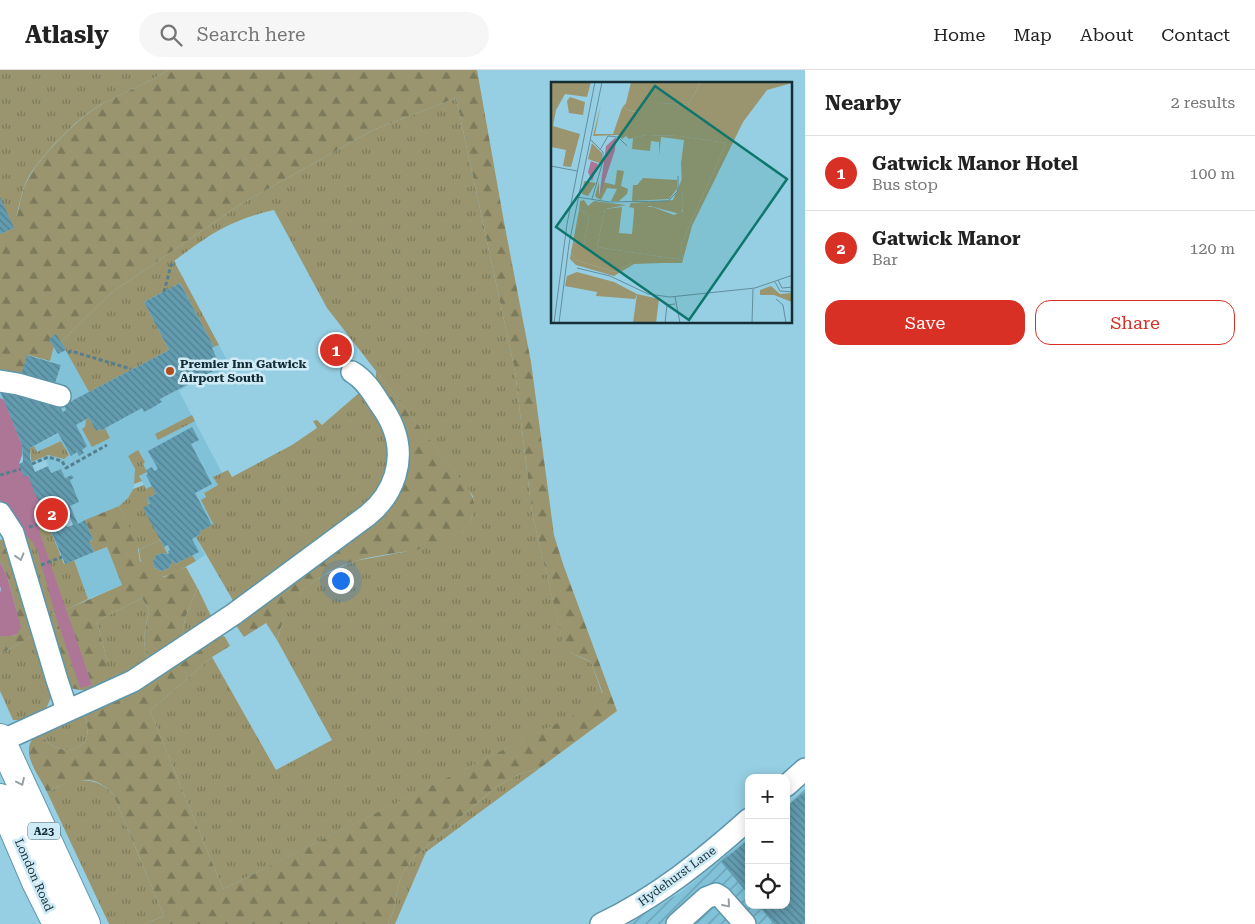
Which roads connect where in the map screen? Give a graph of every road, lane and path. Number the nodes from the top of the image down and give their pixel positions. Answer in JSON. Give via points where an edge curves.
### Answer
{"nodes":[{"id":1,"x":175,"y":262,"type":"dead end"},
{"id":2,"x":164,"y":292,"type":"dead end"},
{"id":3,"x":68,"y":353,"type":"dead end"},
{"id":4,"x":131,"y":369,"type":"dead end"},
{"id":5,"x":352,"y":372,"type":"dead end"},
{"id":6,"x":0,"y":382,"type":"edge"},
{"id":7,"x":60,"y":396,"type":"dead end"},
{"id":8,"x":107,"y":445,"type":"dead end"},
{"id":9,"x":32,"y":464,"type":"dead end"},
{"id":10,"x":21,"y":469,"type":"dead end"},
{"id":11,"x":0,"y":475,"type":"edge"},
{"id":12,"x":0,"y":514,"type":"edge"},
{"id":13,"x":45,"y":522,"type":"dead end"},
{"id":14,"x":28,"y":528,"type":"dead end"},
{"id":15,"x":62,"y":557,"type":"dead end"},
{"id":16,"x":38,"y":566,"type":"dead end"},
{"id":17,"x":67,"y":710,"type":"junction"},
{"id":18,"x":1,"y":739,"type":"edge"},
{"id":19,"x":805,"y":770,"type":"edge"},
{"id":20,"x":790,"y":783,"type":"edge"},
{"id":21,"x":0,"y":798,"type":"edge"},
{"id":22,"x":745,"y":822,"type":"edge"},
{"id":23,"x":686,"y":872,"type":"junction"},
{"id":24,"x":706,"y":898,"type":"junction"},
{"id":25,"x":57,"y":924,"type":"edge"},
{"id":26,"x":86,"y":924,"type":"edge"},
{"id":27,"x":601,"y":924,"type":"edge"},
{"id":28,"x":677,"y":924,"type":"edge"},
{"id":29,"x":744,"y":924,"type":"edge"}],
"edges":[{"from":1,"to":2,"type":"path","via":[[171,265]]},
{"from":3,"to":4,"type":"path","via":[[71,351]]},
{"from":5,"to":17,"type":"street","via":[[372,392],[395,433],[397,470],[382,502],[234,614],[154,668],[114,691]]},
{"from":6,"to":7,"type":"street"},
{"from":8,"to":9,"type":"path","via":[[66,468],[62,461],[48,457]]},
{"from":10,"to":11,"type":"path"},
{"from":12,"to":17,"type":"street","one_way":true,"via":[[13,533]]},
{"from":13,"to":14,"type":"path"},
{"from":15,"to":16,"type":"path"},
{"from":17,"to":18,"type":"street"},
{"from":18,"to":26,"type":"main road","number":"A23","one_way":true},
{"from":19,"to":20,"type":"street"},
{"from":21,"to":25,"type":"main road","name":"London Road","number":"A23"},
{"from":22,"to":23,"type":"street","name":"Hydehurst Lane"},
{"from":23,"to":24,"type":"street"},
{"from":23,"to":27,"type":"street","name":"Hydehurst Lane"},
{"from":24,"to":28,"type":"street"},
{"from":24,"to":29,"type":"street","one_way":true,"via":[[719,895]]}]}
